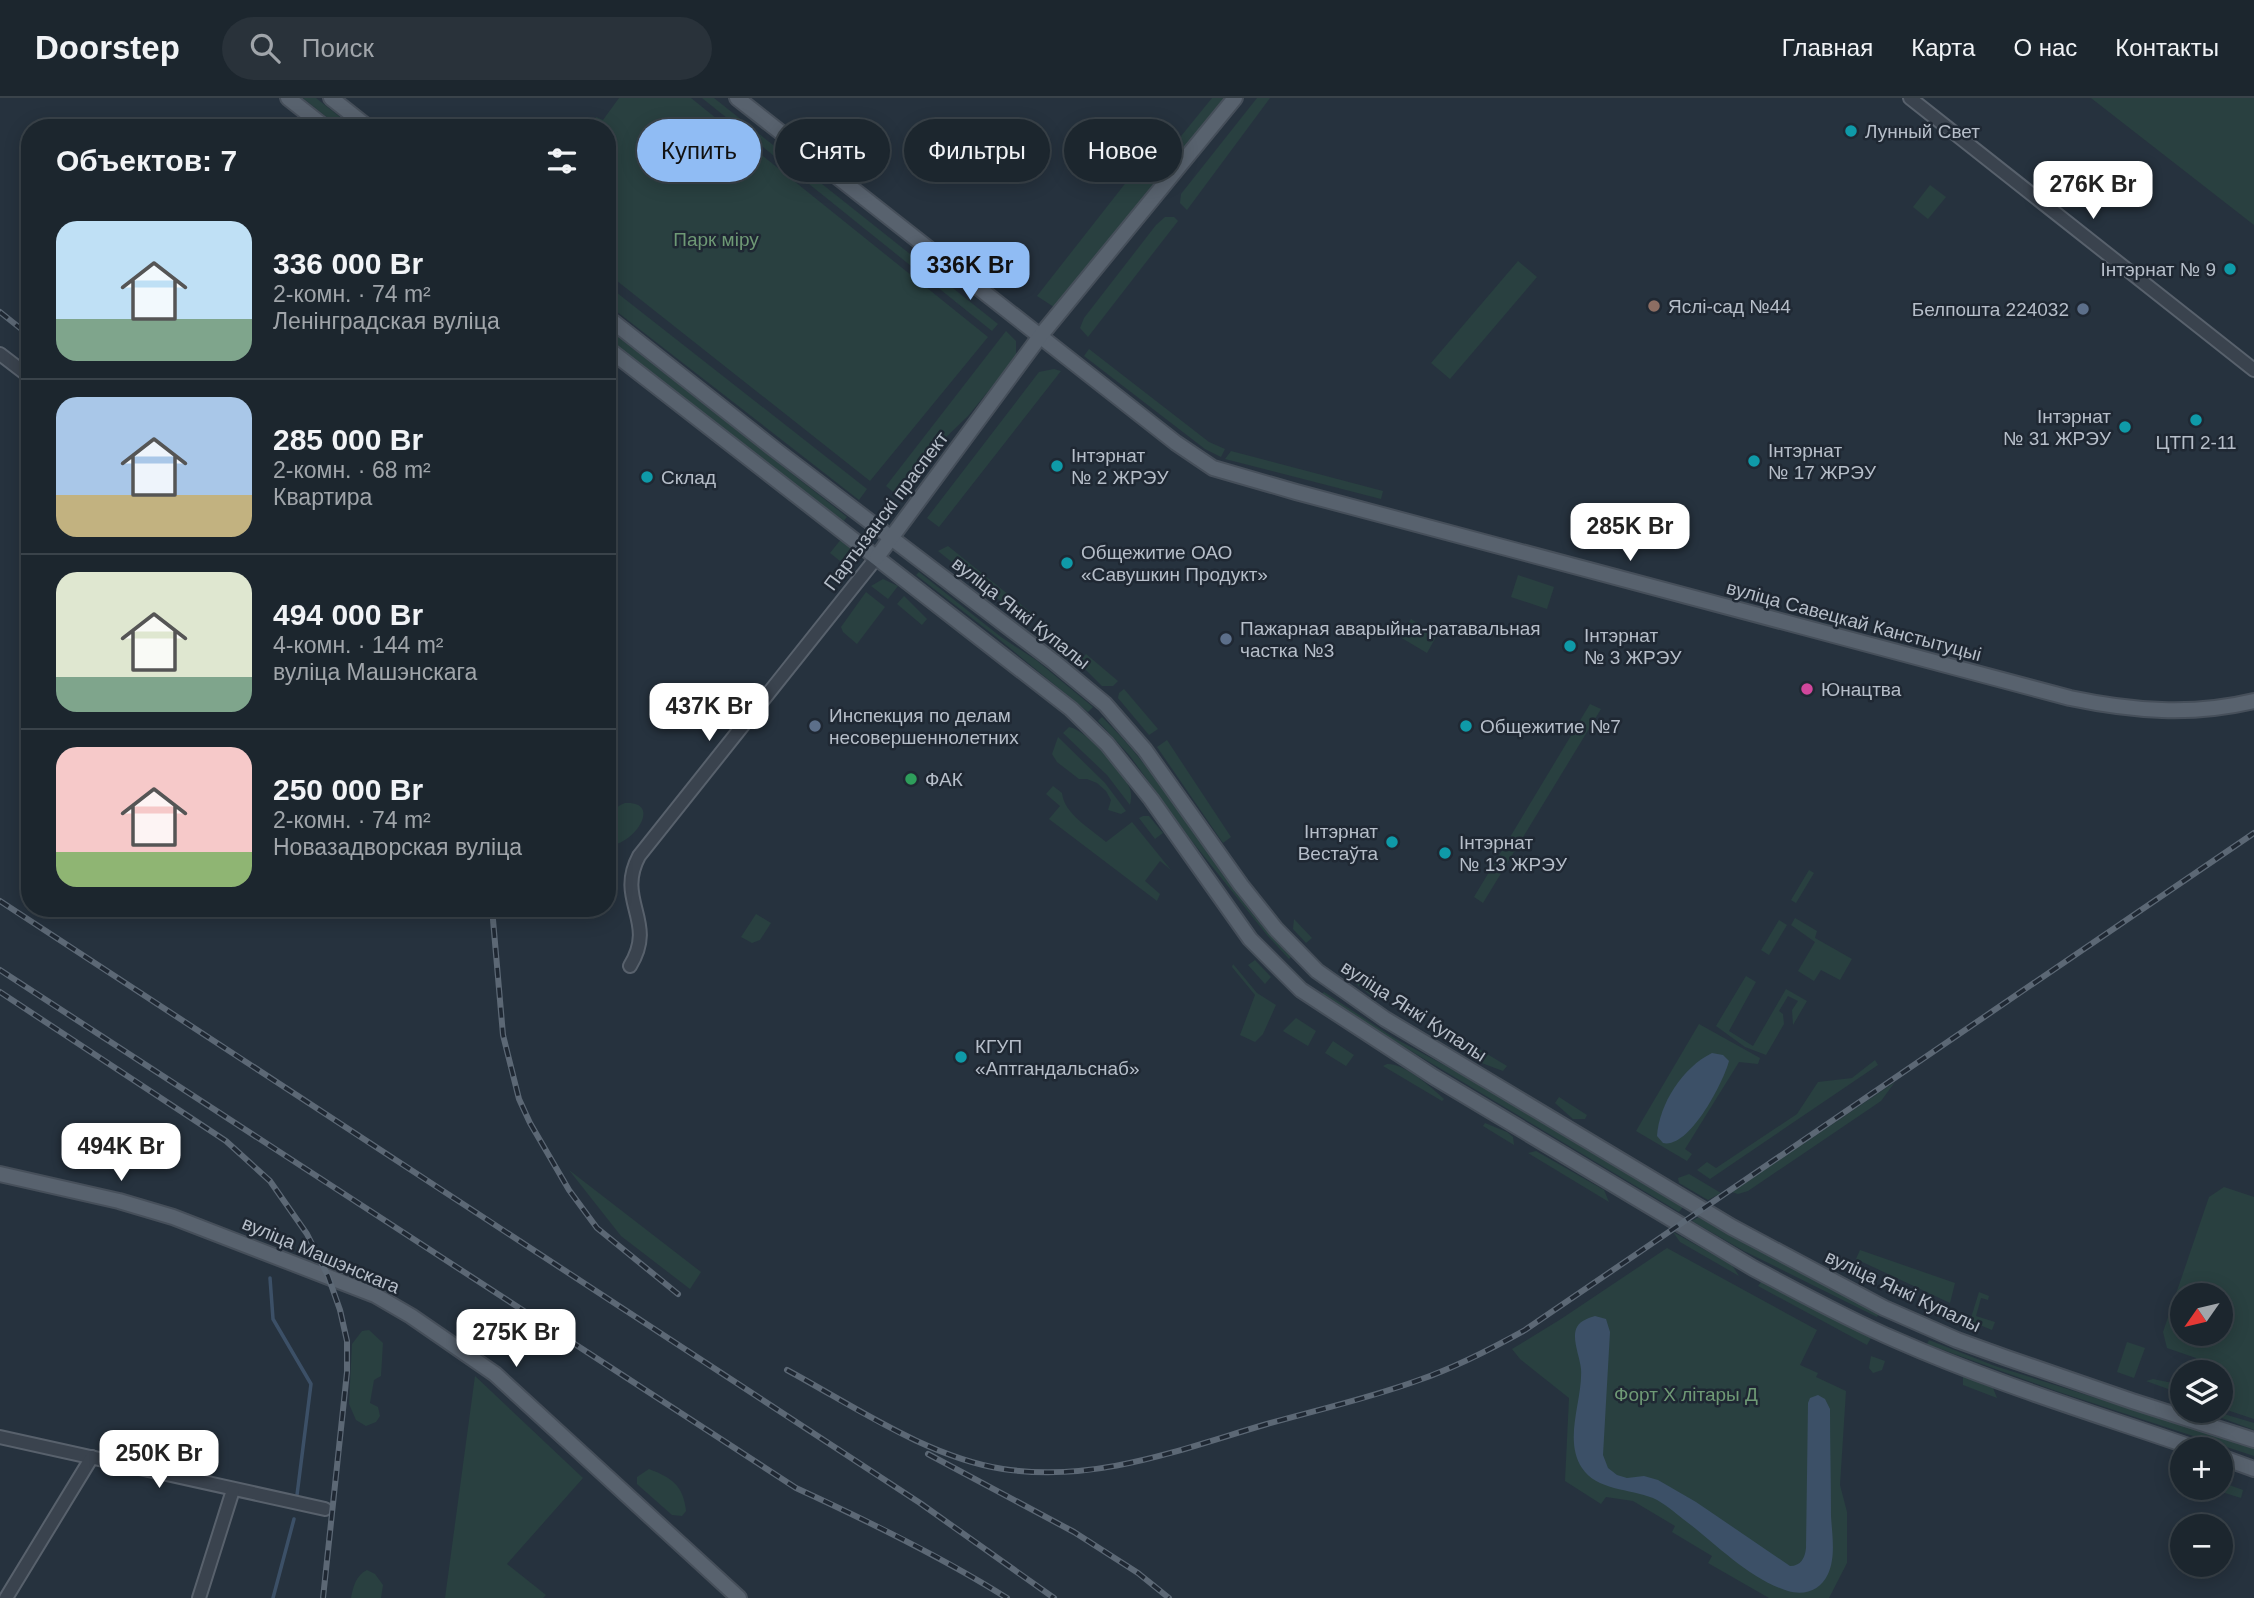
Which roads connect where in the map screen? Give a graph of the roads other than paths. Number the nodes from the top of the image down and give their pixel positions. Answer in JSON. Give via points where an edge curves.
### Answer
{"nodes":[{"id":1,"x":288,"y":98,"type":"edge"},
{"id":2,"x":331,"y":98,"type":"edge"},
{"id":3,"x":737,"y":98,"type":"edge"},
{"id":4,"x":1236,"y":98,"type":"edge"},
{"id":5,"x":1910,"y":98,"type":"edge"},
{"id":6,"x":315,"y":119,"type":"edge"},
{"id":7,"x":358,"y":119,"type":"edge"},
{"id":8,"x":616,"y":324,"type":"edge"},
{"id":9,"x":1041,"y":335,"type":"junction"},
{"id":10,"x":0,"y":354,"type":"edge"},
{"id":11,"x":616,"y":355,"type":"edge"},
{"id":12,"x":21,"y":370,"type":"edge"},
{"id":13,"x":2254,"y":370,"type":"edge"},
{"id":14,"x":892,"y":537,"type":"junction"},
{"id":15,"x":877,"y":557,"type":"junction"},
{"id":16,"x":2254,"y":701,"type":"edge"},
{"id":17,"x":630,"y":966,"type":"dead end"},
{"id":18,"x":1317,"y":971,"type":"junction"},
{"id":19,"x":1301,"y":989,"type":"junction"},
{"id":20,"x":0,"y":1174,"type":"edge"},
{"id":21,"x":1906,"y":1318,"type":"junction"},
{"id":22,"x":1896,"y":1340,"type":"junction"},
{"id":23,"x":0,"y":1437,"type":"edge"},
{"id":24,"x":2170,"y":1440,"type":"edge"},
{"id":25,"x":2254,"y":1440,"type":"edge"},
{"id":26,"x":92,"y":1457,"type":"junction"},
{"id":27,"x":2233,"y":1461,"type":"edge"},
{"id":28,"x":2254,"y":1469,"type":"edge"},
{"id":29,"x":233,"y":1490,"type":"junction"},
{"id":30,"x":325,"y":1509,"type":"dead end"},
{"id":31,"x":6,"y":1598,"type":"edge"},
{"id":32,"x":199,"y":1598,"type":"edge"},
{"id":33,"x":739,"y":1598,"type":"edge"}],
"edges":[{"from":1,"to":6,"type":"main road"},
{"from":2,"to":7,"type":"main road"},
{"from":3,"to":9,"type":"main road","name":"вуліца Савецкай Канстытуцыі"},
{"from":4,"to":9,"type":"main road","name":"Партызанскі праспект"},
{"from":5,"to":13,"type":"street"},
{"from":8,"to":14,"type":"main road","name":"вуліца Янкі Купалы"},
{"from":9,"to":14,"type":"main road","name":"Партызанскі праспект"},
{"from":9,"to":16,"type":"main road","name":"вуліца Савецкай Канстытуцыі","via":[[1213,468],[2070,698],[2120,708],[2181,711]]},
{"from":10,"to":12,"type":"street"},
{"from":11,"to":15,"type":"main road"},
{"from":14,"to":15,"type":"main road","name":"Партызанскі праспект"},
{"from":14,"to":18,"type":"main road","name":"вуліца Янкі Купалы","via":[[1105,704],[1145,750],[1241,885]]},
{"from":15,"to":17,"type":"street","name":"Партызанскі праспект","via":[[639,856],[630,887],[641,937]]},
{"from":15,"to":19,"type":"main road","via":[[1071,709],[1107,744],[1250,939]]},
{"from":18,"to":19,"type":"main road"},
{"from":18,"to":21,"type":"main road","name":"вуліца Янкі Купалы","via":[[1385,1019],[1703,1210]]},
{"from":19,"to":22,"type":"main road","via":[[1434,1077],[1753,1268]]},
{"from":20,"to":33,"type":"main road","name":"вуліца Машэнскага","via":[[173,1217],[387,1302],[495,1374]]},
{"from":21,"to":22,"type":"main road"},
{"from":21,"to":25,"type":"main road","name":"вуліца Янкі Купалы","via":[[2056,1375]]},
{"from":22,"to":24,"type":"main road","via":[[2005,1384]]},
{"from":23,"to":26,"type":"street"},
{"from":26,"to":29,"type":"street"},
{"from":26,"to":31,"type":"street"},
{"from":27,"to":28,"type":"main road"},
{"from":29,"to":30,"type":"street"},
{"from":29,"to":32,"type":"street"}]}
